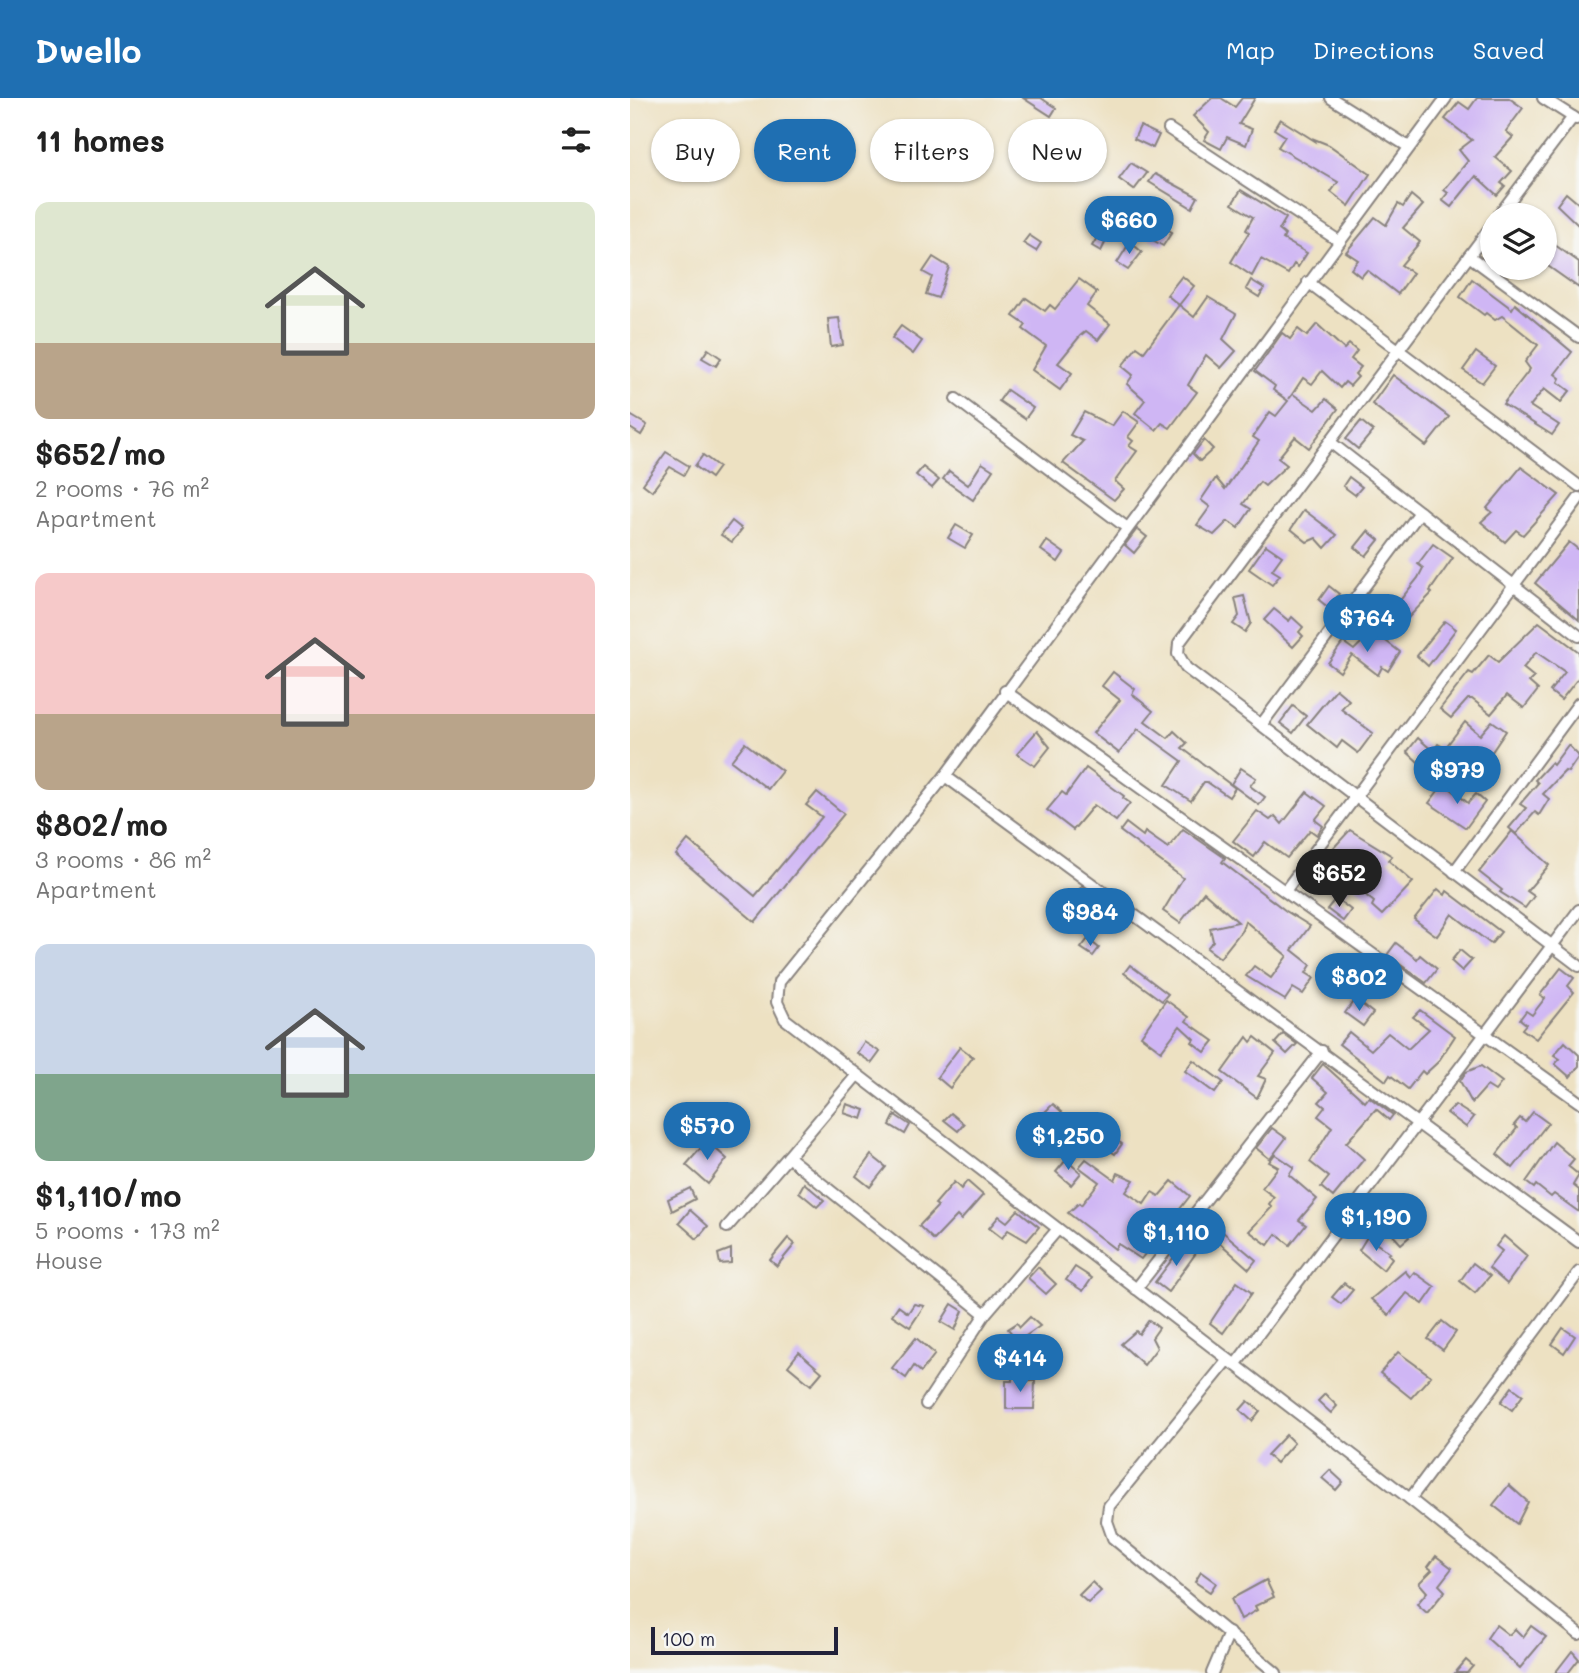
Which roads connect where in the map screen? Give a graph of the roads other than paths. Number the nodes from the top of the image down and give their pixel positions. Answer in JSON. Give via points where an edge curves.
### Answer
{"nodes":[{"id":1,"x":1331,"y":98,"type":"edge"},
{"id":2,"x":1446,"y":98,"type":"edge"},
{"id":3,"x":1543,"y":98,"type":"edge"},
{"id":4,"x":1576,"y":119,"type":"edge"},
{"id":5,"x":1169,"y":129,"type":"dead end"},
{"id":6,"x":1409,"y":147,"type":"junction"},
{"id":7,"x":1509,"y":203,"type":"edge"},
{"id":8,"x":1339,"y":241,"type":"junction"},
{"id":9,"x":1480,"y":241,"type":"edge"},
{"id":10,"x":1469,"y":256,"type":"junction"},
{"id":11,"x":1308,"y":282,"type":"junction"},
{"id":12,"x":1579,"y":337,"type":"edge"},
{"id":13,"x":1398,"y":350,"type":"junction"},
{"id":14,"x":956,"y":399,"type":"dead end"},
{"id":15,"x":1330,"y":442,"type":"junction"},
{"id":16,"x":1579,"y":486,"type":"edge"},
{"id":17,"x":1579,"y":498,"type":"edge"},
{"id":18,"x":1420,"y":512,"type":"junction"},
{"id":19,"x":1126,"y":527,"type":"junction"},
{"id":20,"x":1514,"y":585,"type":"junction"},
{"id":21,"x":1579,"y":636,"type":"edge"},
{"id":22,"x":1005,"y":691,"type":"junction"},
{"id":23,"x":1579,"y":703,"type":"edge"},
{"id":24,"x":1261,"y":725,"type":"junction"},
{"id":25,"x":944,"y":776,"type":"junction"},
{"id":26,"x":1356,"y":797,"type":"junction"},
{"id":27,"x":1454,"y":872,"type":"junction"},
{"id":28,"x":1285,"y":891,"type":"junction"},
{"id":29,"x":1579,"y":910,"type":"edge"},
{"id":30,"x":1552,"y":946,"type":"junction"},
{"id":31,"x":1579,"y":966,"type":"edge"},
{"id":32,"x":1485,"y":1034,"type":"junction"},
{"id":33,"x":1322,"y":1051,"type":"junction"},
{"id":34,"x":858,"y":1075,"type":"junction"},
{"id":35,"x":1579,"y":1102,"type":"edge"},
{"id":36,"x":1419,"y":1122,"type":"junction"},
{"id":37,"x":788,"y":1157,"type":"junction"},
{"id":38,"x":727,"y":1227,"type":"dead end"},
{"id":39,"x":1058,"y":1229,"type":"junction"},
{"id":40,"x":1578,"y":1238,"type":"edge"},
{"id":41,"x":1579,"y":1272,"type":"edge"},
{"id":42,"x":1136,"y":1289,"type":"junction"},
{"id":43,"x":985,"y":1314,"type":"junction"},
{"id":44,"x":1232,"y":1363,"type":"junction"},
{"id":45,"x":926,"y":1404,"type":"dead end"},
{"id":46,"x":1410,"y":1499,"type":"junction"},
{"id":47,"x":1229,"y":1633,"type":"junction"},
{"id":48,"x":1579,"y":1634,"type":"edge"},
{"id":49,"x":1212,"y":1673,"type":"edge"},
{"id":50,"x":1276,"y":1673,"type":"edge"}],
"edges":[{"from":1,"to":6,"type":"street"},
{"from":2,"to":6,"type":"street"},
{"from":3,"to":4,"type":"street"},
{"from":4,"to":7,"type":"street"},
{"from":5,"to":8,"type":"street"},
{"from":6,"to":8,"type":"street"},
{"from":8,"to":11,"type":"street"},
{"from":9,"to":10,"type":"street"},
{"from":10,"to":12,"type":"street"},
{"from":10,"to":13,"type":"street"},
{"from":11,"to":13,"type":"street"},
{"from":11,"to":19,"type":"street"},
{"from":13,"to":15,"type":"street"},
{"from":13,"to":16,"type":"street"},
{"from":14,"to":19,"type":"street"},
{"from":15,"to":18,"type":"street"},
{"from":15,"to":24,"type":"street","via":[[1179,643],[1178,654],[1186,668]]},
{"from":17,"to":20,"type":"street"},
{"from":18,"to":20,"type":"street"},
{"from":18,"to":24,"type":"street"},
{"from":19,"to":22,"type":"street"},
{"from":20,"to":21,"type":"street"},
{"from":20,"to":26,"type":"street"},
{"from":22,"to":25,"type":"street"},
{"from":22,"to":28,"type":"street"},
{"from":23,"to":27,"type":"street"},
{"from":24,"to":26,"type":"street"},
{"from":25,"to":33,"type":"street"},
{"from":25,"to":34,"type":"street","via":[[779,982],[777,1002],[785,1020]]},
{"from":26,"to":27,"type":"street"},
{"from":26,"to":28,"type":"street"},
{"from":27,"to":30,"type":"street"},
{"from":28,"to":32,"type":"street"},
{"from":29,"to":30,"type":"street"},
{"from":30,"to":31,"type":"street"},
{"from":30,"to":32,"type":"street"},
{"from":32,"to":35,"type":"street"},
{"from":32,"to":36,"type":"street"},
{"from":33,"to":36,"type":"street"},
{"from":33,"to":42,"type":"street"},
{"from":34,"to":37,"type":"street"},
{"from":34,"to":39,"type":"street"},
{"from":36,"to":40,"type":"street"},
{"from":36,"to":44,"type":"street"},
{"from":37,"to":38,"type":"street"},
{"from":37,"to":43,"type":"street"},
{"from":39,"to":42,"type":"street"},
{"from":39,"to":43,"type":"street"},
{"from":41,"to":46,"type":"street"},
{"from":42,"to":44,"type":"street"},
{"from":43,"to":45,"type":"street"},
{"from":44,"to":46,"type":"street"},
{"from":44,"to":47,"type":"street","via":[[1109,1506],[1107,1521],[1113,1538]]},
{"from":46,"to":48,"type":"street"},
{"from":47,"to":49,"type":"street"},
{"from":47,"to":50,"type":"street"}]}
